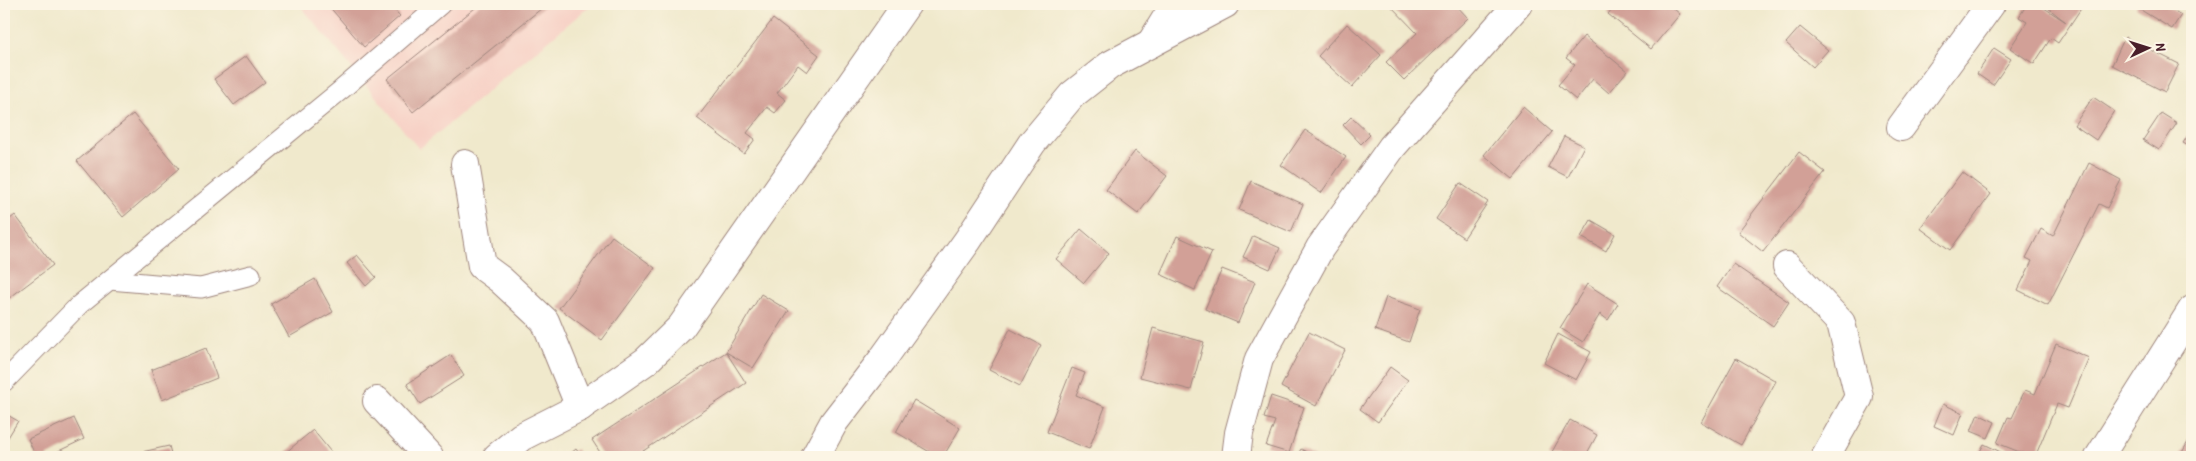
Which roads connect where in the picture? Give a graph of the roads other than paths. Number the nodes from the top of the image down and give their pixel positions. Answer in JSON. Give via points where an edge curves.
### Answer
{"nodes":[{"id":1,"x":441,"y":4,"type":"edge"},
{"id":2,"x":907,"y":4,"type":"edge"},
{"id":3,"x":1175,"y":4,"type":"edge"},
{"id":4,"x":1225,"y":4,"type":"edge"},
{"id":5,"x":1518,"y":4,"type":"edge"},
{"id":6,"x":1991,"y":4,"type":"edge"},
{"id":7,"x":1150,"y":44,"type":"junction"},
{"id":8,"x":1901,"y":127,"type":"dead end"},
{"id":9,"x":465,"y":164,"type":"dead end"},
{"id":10,"x":1787,"y":266,"type":"dead end"},
{"id":11,"x":251,"y":274,"type":"dead end"},
{"id":12,"x":110,"y":280,"type":"junction"},
{"id":13,"x":2192,"y":310,"type":"edge"},
{"id":14,"x":4,"y":382,"type":"edge"},
{"id":15,"x":377,"y":402,"type":"dead end"},
{"id":16,"x":580,"y":407,"type":"junction"},
{"id":17,"x":1833,"y":454,"type":"edge"},
{"id":18,"x":429,"y":457,"type":"edge"},
{"id":19,"x":497,"y":457,"type":"edge"},
{"id":20,"x":815,"y":457,"type":"edge"},
{"id":21,"x":1236,"y":457,"type":"edge"},
{"id":22,"x":2099,"y":457,"type":"edge"}],
"edges":[{"from":1,"to":12,"type":"lane"},
{"from":2,"to":16,"type":"street","via":[[681,327],[646,361]]},
{"from":3,"to":7,"type":"street"},
{"from":4,"to":7,"type":"street"},
{"from":5,"to":21,"type":"street","via":[[1392,147],[1320,248],[1259,359],[1239,433]]},
{"from":6,"to":8,"type":"street"},
{"from":7,"to":20,"type":"street","via":[[1110,65],[1072,95],[1032,143],[968,240],[834,422]]},
{"from":9,"to":16,"type":"street","via":[[482,266],[545,321]]},
{"from":10,"to":17,"type":"street","via":[[1841,323],[1859,397]]},
{"from":11,"to":12,"type":"lane","via":[[201,288]]},
{"from":12,"to":14,"type":"lane","via":[[79,305]]},
{"from":13,"to":22,"type":"street"},
{"from":15,"to":18,"type":"street"},
{"from":16,"to":19,"type":"street","via":[[521,437]]}]}
